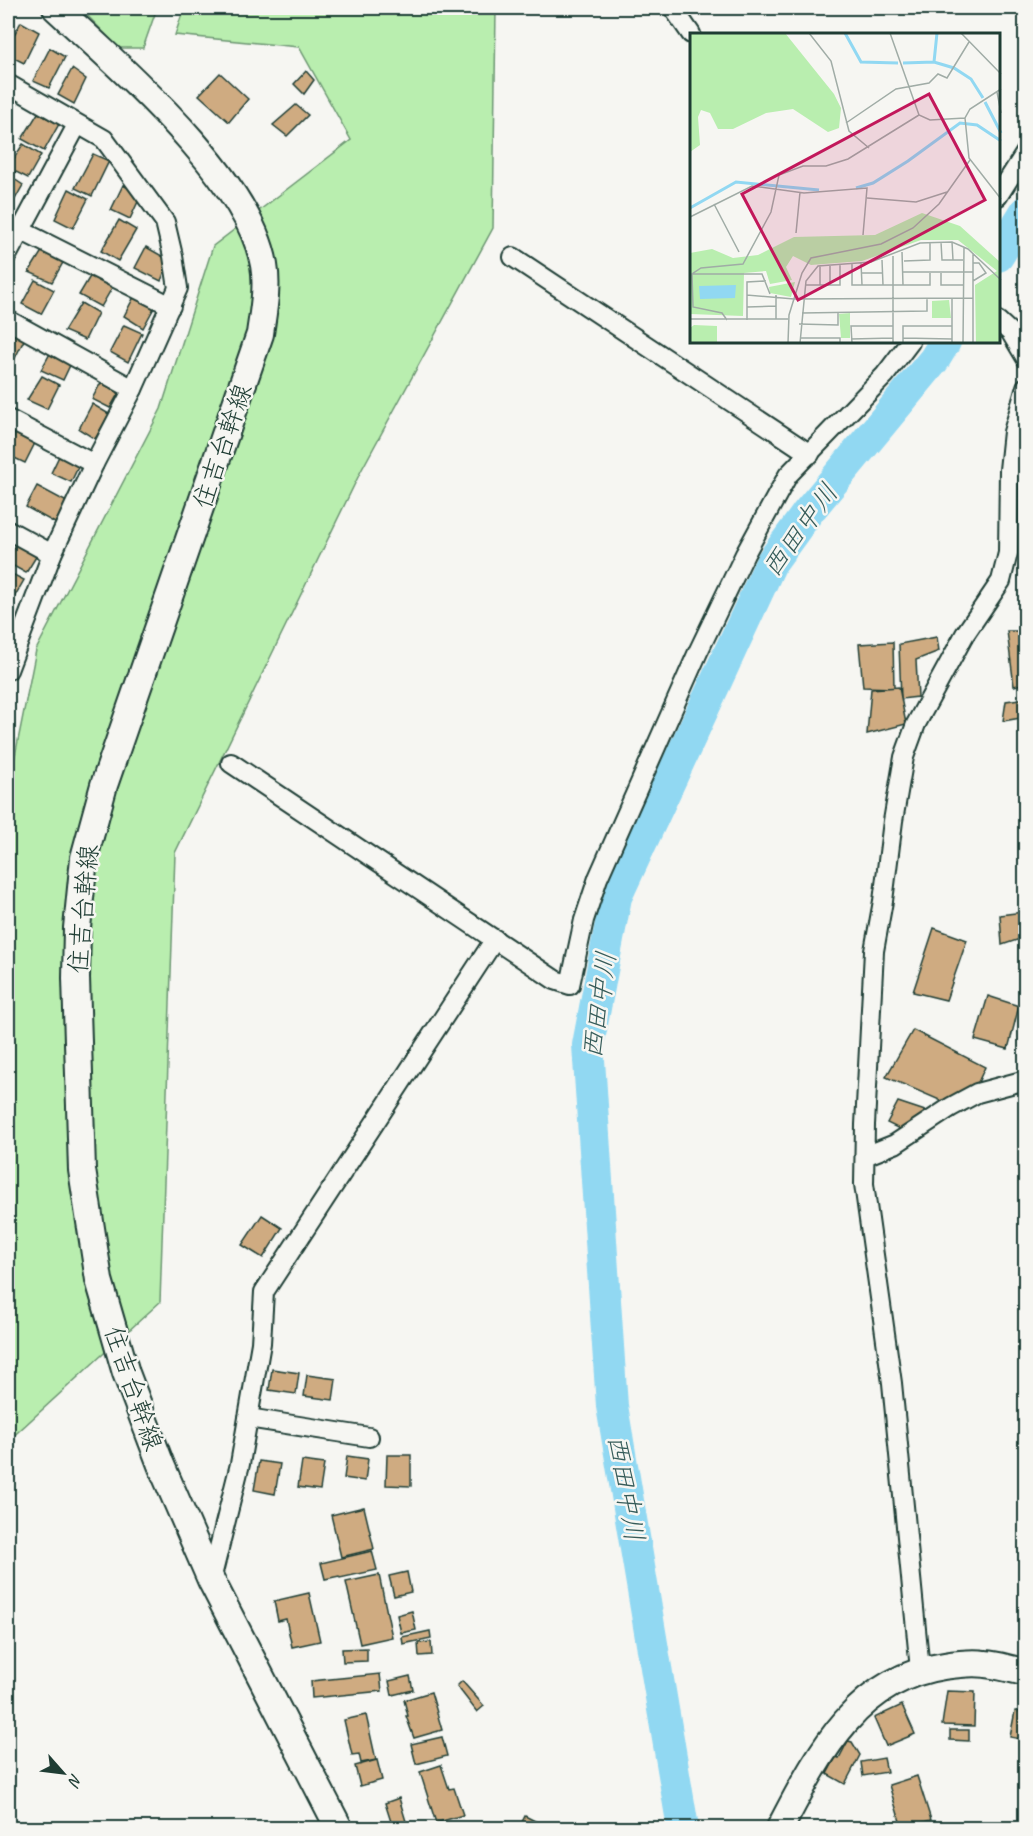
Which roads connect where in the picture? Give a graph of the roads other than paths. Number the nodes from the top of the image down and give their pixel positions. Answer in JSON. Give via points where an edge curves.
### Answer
{"nodes":[{"id":1,"x":56,"y":8,"type":"edge"},
{"id":2,"x":673,"y":8,"type":"edge"},
{"id":3,"x":691,"y":33,"type":"edge"},
{"id":4,"x":8,"y":84,"type":"edge"},
{"id":5,"x":77,"y":125,"type":"junction"},
{"id":6,"x":1026,"y":152,"type":"edge"},
{"id":7,"x":1000,"y":193,"type":"edge"},
{"id":8,"x":20,"y":230,"type":"junction"},
{"id":9,"x":8,"y":254,"type":"edge"},
{"id":10,"x":513,"y":257,"type":"dead end"},
{"id":11,"x":171,"y":306,"type":"junction"},
{"id":12,"x":8,"y":320,"type":"edge"},
{"id":13,"x":1000,"y":322,"type":"edge"},
{"id":14,"x":908,"y":344,"type":"edge"},
{"id":15,"x":1026,"y":358,"type":"edge"},
{"id":16,"x":1026,"y":387,"type":"edge"},
{"id":17,"x":133,"y":389,"type":"junction"},
{"id":18,"x":8,"y":419,"type":"edge"},
{"id":19,"x":810,"y":454,"type":"junction"},
{"id":20,"x":94,"y":464,"type":"junction"},
{"id":21,"x":8,"y":530,"type":"edge"},
{"id":22,"x":52,"y":554,"type":"junction"},
{"id":23,"x":15,"y":626,"type":"edge"},
{"id":24,"x":8,"y":670,"type":"edge"},
{"id":25,"x":231,"y":763,"type":"dead end"},
{"id":26,"x":495,"y":939,"type":"junction"},
{"id":27,"x":1026,"y":1080,"type":"edge"},
{"id":28,"x":865,"y":1156,"type":"junction"},
{"id":29,"x":248,"y":1418,"type":"junction"},
{"id":30,"x":369,"y":1437,"type":"dead end"},
{"id":31,"x":211,"y":1580,"type":"junction"},
{"id":32,"x":920,"y":1670,"type":"junction"},
{"id":33,"x":1026,"y":1672,"type":"edge"},
{"id":34,"x":339,"y":1828,"type":"edge"},
{"id":35,"x":780,"y":1828,"type":"edge"}],
"edges":[{"from":1,"to":31,"type":"street","name":"住吉台幹線","via":[[134,81],[216,171],[253,231],[264,265],[265,301],[260,334],[104,785],[84,858],[77,928],[82,1170],[99,1280],[126,1373],[160,1465]]},
{"from":2,"to":3,"type":"street"},
{"from":4,"to":5,"type":"street"},
{"from":5,"to":8,"type":"street"},
{"from":5,"to":11,"type":"street","via":[[104,139],[165,222],[178,288]]},
{"from":6,"to":7,"type":"street"},
{"from":8,"to":9,"type":"street"},
{"from":8,"to":11,"type":"street"},
{"from":10,"to":19,"type":"street"},
{"from":11,"to":17,"type":"street"},
{"from":12,"to":17,"type":"street"},
{"from":13,"to":15,"type":"street"},
{"from":14,"to":19,"type":"street","via":[[885,375]]},
{"from":16,"to":28,"type":"street","via":[[1013,432],[1008,554],[1001,580],[965,634],[916,724],[904,758],[874,951]]},
{"from":17,"to":20,"type":"street"},
{"from":18,"to":20,"type":"street"},
{"from":19,"to":26,"type":"street","via":[[788,475],[669,715],[598,878],[570,985],[555,980]]},
{"from":20,"to":22,"type":"street"},
{"from":21,"to":22,"type":"street"},
{"from":22,"to":23,"type":"street"},
{"from":23,"to":24,"type":"street"},
{"from":25,"to":26,"type":"street"},
{"from":26,"to":29,"type":"street","via":[[264,1292],[261,1343]]},
{"from":27,"to":28,"type":"street","via":[[977,1093],[895,1144]]},
{"from":28,"to":32,"type":"street","via":[[864,1184],[892,1383]]},
{"from":29,"to":30,"type":"street"},
{"from":29,"to":31,"type":"street"},
{"from":31,"to":34,"type":"street","name":"住吉台幹線"},
{"from":32,"to":33,"type":"street","via":[[985,1664]]},
{"from":32,"to":35,"type":"street","via":[[882,1688],[838,1729]]}]}
